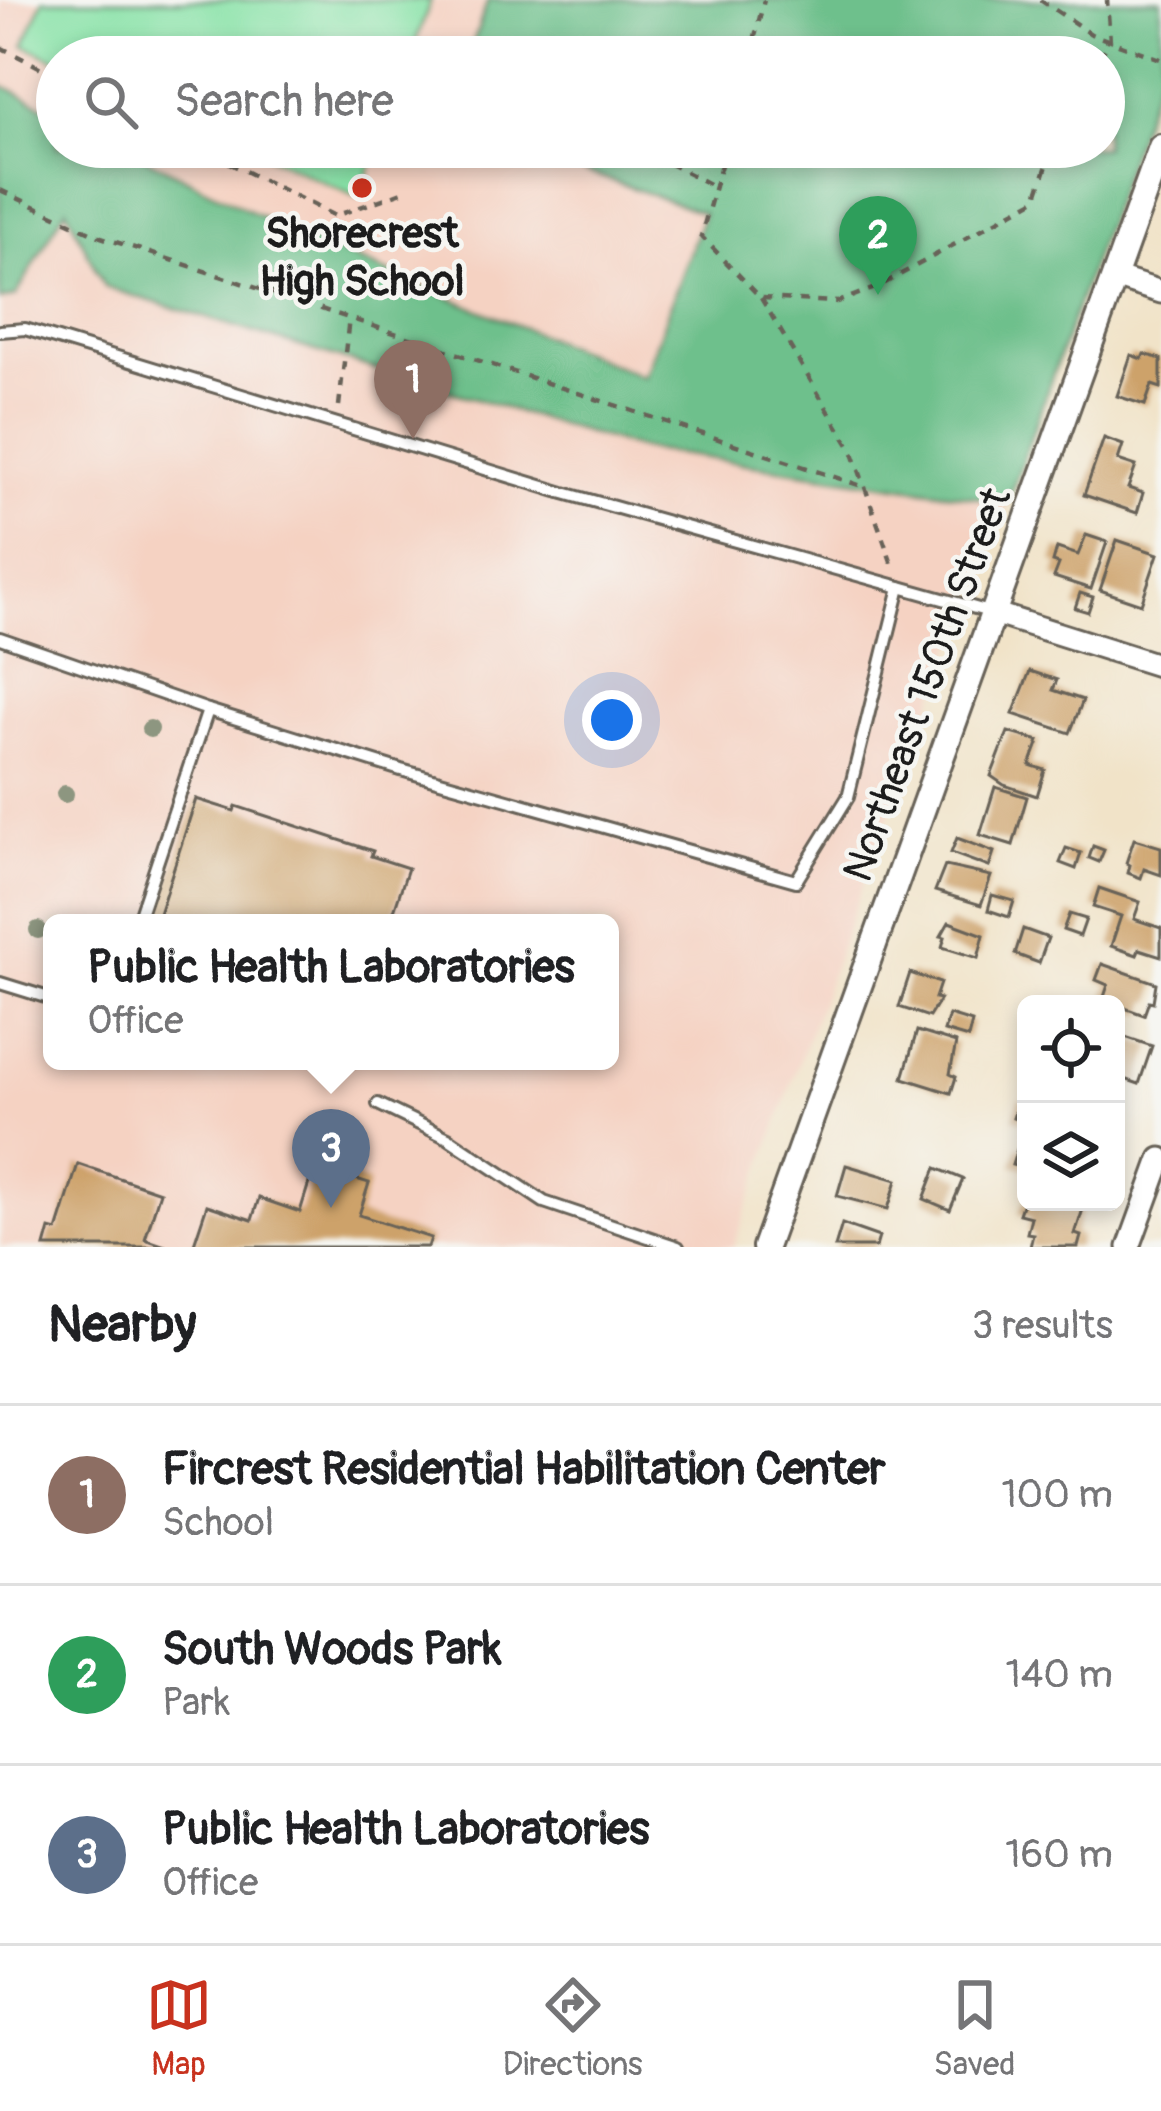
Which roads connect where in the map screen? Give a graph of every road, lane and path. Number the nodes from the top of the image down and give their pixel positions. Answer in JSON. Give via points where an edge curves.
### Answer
{"nodes":[{"id":1,"x":764,"y":0,"type":"edge"},
{"id":2,"x":1040,"y":0,"type":"edge"},
{"id":3,"x":1107,"y":0,"type":"edge"},
{"id":4,"x":755,"y":36,"type":"edge"},
{"id":5,"x":1096,"y":36,"type":"edge"},
{"id":6,"x":1110,"y":36,"type":"edge"},
{"id":7,"x":1125,"y":46,"type":"edge"},
{"id":8,"x":0,"y":47,"type":"edge"},
{"id":9,"x":1160,"y":59,"type":"edge"},
{"id":10,"x":36,"y":65,"type":"edge"},
{"id":11,"x":1161,"y":147,"type":"edge"},
{"id":12,"x":239,"y":168,"type":"edge"},
{"id":13,"x":678,"y":168,"type":"edge"},
{"id":14,"x":720,"y":168,"type":"edge"},
{"id":15,"x":1046,"y":168,"type":"edge"},
{"id":16,"x":715,"y":187,"type":"junction"},
{"id":17,"x":0,"y":190,"type":"edge"},
{"id":18,"x":405,"y":191,"type":"dead end"},
{"id":19,"x":1114,"y":277,"type":"junction"},
{"id":20,"x":1161,"y":292,"type":"edge"},
{"id":21,"x":761,"y":298,"type":"junction"},
{"id":22,"x":349,"y":318,"type":"junction"},
{"id":23,"x":0,"y":331,"type":"edge"},
{"id":24,"x":337,"y":424,"type":"junction"},
{"id":25,"x":865,"y":487,"type":"junction"},
{"id":26,"x":900,"y":587,"type":"junction"},
{"id":27,"x":993,"y":613,"type":"junction"},
{"id":28,"x":0,"y":638,"type":"edge"},
{"id":29,"x":1161,"y":667,"type":"edge"},
{"id":30,"x":208,"y":710,"type":"junction"},
{"id":31,"x":140,"y":914,"type":"edge"},
{"id":32,"x":0,"y":982,"type":"edge"},
{"id":33,"x":43,"y":996,"type":"edge"},
{"id":34,"x":378,"y":1104,"type":"dead end"},
{"id":35,"x":1161,"y":1159,"type":"edge"},
{"id":36,"x":678,"y":1247,"type":"edge"},
{"id":37,"x":765,"y":1247,"type":"edge"},
{"id":38,"x":1129,"y":1247,"type":"edge"}],
"edges":[{"from":1,"to":4,"type":"path"},
{"from":2,"to":5,"type":"path"},
{"from":3,"to":6,"type":"path"},
{"from":7,"to":9,"type":"path"},
{"from":8,"to":10,"type":"path"},
{"from":11,"to":19,"type":"street","name":"Northeast 150th Street"},
{"from":12,"to":18,"type":"path","via":[[334,216]]},
{"from":13,"to":16,"type":"path"},
{"from":14,"to":16,"type":"path"},
{"from":15,"to":21,"type":"path","via":[[1036,199],[878,287],[836,302]]},
{"from":16,"to":21,"type":"path","via":[[701,236]]},
{"from":17,"to":22,"type":"path","via":[[101,237]]},
{"from":19,"to":20,"type":"street"},
{"from":19,"to":27,"type":"street","name":"Northeast 150th Street"},
{"from":21,"to":25,"type":"path","via":[[852,450]]},
{"from":22,"to":24,"type":"path"},
{"from":22,"to":25,"type":"path"},
{"from":23,"to":24,"type":"lane","via":[[25,328]]},
{"from":24,"to":26,"type":"lane"},
{"from":25,"to":26,"type":"path"},
{"from":26,"to":27,"type":"lane"},
{"from":26,"to":30,"type":"lane","via":[[848,797],[796,881]]},
{"from":27,"to":29,"type":"street"},
{"from":27,"to":37,"type":"street","name":"Northeast 150th Street"},
{"from":28,"to":30,"type":"lane"},
{"from":30,"to":31,"type":"lane"},
{"from":32,"to":33,"type":"lane"},
{"from":34,"to":36,"type":"lane","via":[[448,1138],[544,1202]]},
{"from":35,"to":38,"type":"street"}]}
